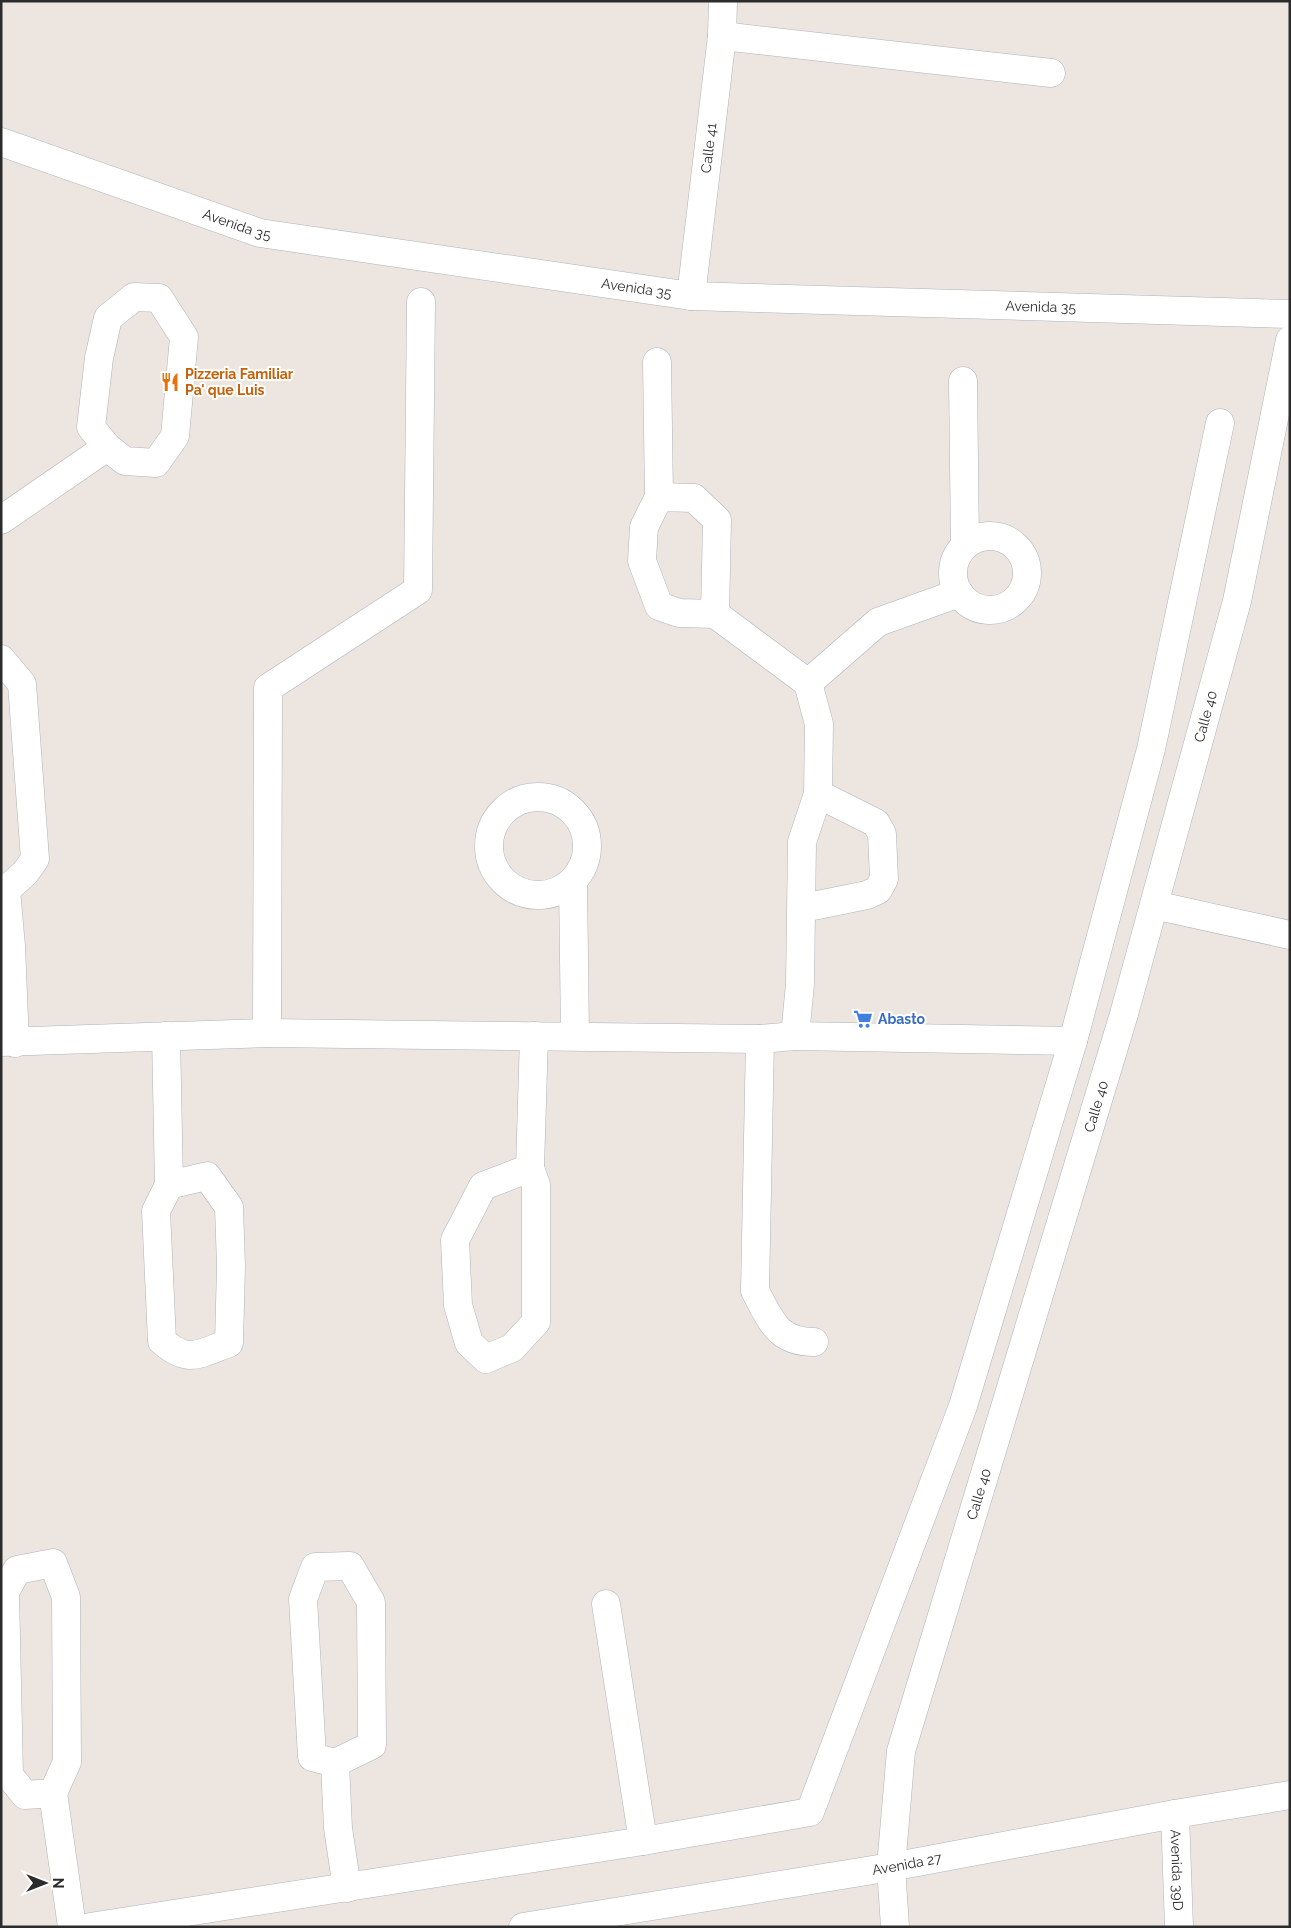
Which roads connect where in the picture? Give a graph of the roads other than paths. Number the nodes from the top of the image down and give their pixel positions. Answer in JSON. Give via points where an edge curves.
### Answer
{"nodes":[{"id":1,"x":723,"y":1,"type":"edge"},
{"id":2,"x":722,"y":36,"type":"junction"},
{"id":3,"x":1051,"y":73,"type":"dead end"},
{"id":4,"x":1,"y":142,"type":"edge"},
{"id":5,"x":691,"y":296,"type":"junction"},
{"id":6,"x":422,"y":302,"type":"dead end"},
{"id":7,"x":1290,"y":314,"type":"edge"},
{"id":8,"x":1290,"y":340,"type":"edge"},
{"id":9,"x":657,"y":362,"type":"dead end"},
{"id":10,"x":963,"y":380,"type":"dead end"},
{"id":11,"x":1220,"y":423,"type":"dead end"},
{"id":12,"x":107,"y":447,"type":"junction"},
{"id":13,"x":659,"y":497,"type":"junction"},
{"id":14,"x":1,"y":520,"type":"edge"},
{"id":15,"x":965,"y":545,"type":"junction"},
{"id":16,"x":959,"y":593,"type":"junction"},
{"id":17,"x":715,"y":614,"type":"junction"},
{"id":18,"x":1,"y":659,"type":"edge"},
{"id":19,"x":808,"y":683,"type":"junction"},
{"id":20,"x":818,"y":794,"type":"junction"},
{"id":21,"x":573,"y":881,"type":"dead end"},
{"id":22,"x":4,"y":889,"type":"edge"},
{"id":23,"x":1154,"y":906,"type":"junction"},
{"id":24,"x":803,"y":908,"type":"junction"},
{"id":25,"x":1290,"y":935,"type":"edge"},
{"id":26,"x":267,"y":1033,"type":"junction"},
{"id":27,"x":166,"y":1036,"type":"junction"},
{"id":28,"x":534,"y":1036,"type":"junction"},
{"id":29,"x":575,"y":1036,"type":"junction"},
{"id":30,"x":795,"y":1036,"type":"junction"},
{"id":31,"x":760,"y":1039,"type":"junction"},
{"id":32,"x":1073,"y":1041,"type":"junction"},
{"id":33,"x":8,"y":1043,"type":"edge"},
{"id":34,"x":530,"y":1168,"type":"junction"},
{"id":35,"x":169,"y":1185,"type":"junction"},
{"id":36,"x":814,"y":1342,"type":"dead end"},
{"id":37,"x":606,"y":1604,"type":"dead end"},
{"id":38,"x":336,"y":1764,"type":"junction"},
{"id":39,"x":53,"y":1793,"type":"junction"},
{"id":40,"x":1290,"y":1795,"type":"edge"},
{"id":41,"x":1175,"y":1814,"type":"junction"},
{"id":42,"x":643,"y":1841,"type":"junction"},
{"id":43,"x":891,"y":1867,"type":"junction"},
{"id":44,"x":347,"y":1888,"type":"junction"},
{"id":45,"x":72,"y":1927,"type":"edge"},
{"id":46,"x":90,"y":1927,"type":"edge"},
{"id":47,"x":523,"y":1927,"type":"edge"},
{"id":48,"x":895,"y":1927,"type":"edge"},
{"id":49,"x":1179,"y":1927,"type":"edge"}],
"edges":[{"from":1,"to":2,"type":"street","name":"Calle 41"},
{"from":2,"to":3,"type":"street"},
{"from":2,"to":5,"type":"street","name":"Calle 41"},
{"from":4,"to":5,"type":"street","name":"Avenida 35","via":[[260,233]]},
{"from":5,"to":7,"type":"street","name":"Avenida 35"},
{"from":6,"to":26,"type":"street","via":[[418,590],[268,688]]},
{"from":8,"to":23,"type":"street","name":"Calle 40","via":[[1238,601]]},
{"from":9,"to":13,"type":"street"},
{"from":10,"to":15,"type":"street"},
{"from":11,"to":32,"type":"street","via":[[1151,749]]},
{"from":12,"to":12,"type":"street","via":[[125,462],[156,463],[175,436],[184,337],[159,298],[134,297],[108,318],[99,358],[91,428]]},
{"from":12,"to":14,"type":"street"},
{"from":13,"to":17,"type":"street","via":[[694,498],[717,520]]},
{"from":13,"to":17,"type":"street","via":[[644,527],[642,561],[659,606],[679,613]]},
{"from":15,"to":16,"type":"street","via":[[953,568]]},
{"from":15,"to":16,"type":"street","via":[[975,538],[998,536],[1019,548],[1028,570],[1021,594],[1013,603],[990,610],[978,608]]},
{"from":16,"to":19,"type":"street","via":[[878,622]]},
{"from":17,"to":19,"type":"street"},
{"from":18,"to":22,"type":"street","via":[[22,684],[35,859],[25,873]]},
{"from":19,"to":20,"type":"street","via":[[819,724]]},
{"from":20,"to":24,"type":"street","via":[[802,842]]},
{"from":20,"to":24,"type":"street","via":[[876,823],[882,834],[884,879],[878,890],[867,896]]},
{"from":21,"to":29,"type":"street"},
{"from":22,"to":33,"type":"street","via":[[11,946]]},
{"from":23,"to":25,"type":"street"},
{"from":23,"to":43,"type":"street","name":"Calle 40","via":[[901,1751]]},
{"from":24,"to":30,"type":"street"},
{"from":26,"to":27,"type":"street"},
{"from":26,"to":28,"type":"street"},
{"from":27,"to":33,"type":"street"},
{"from":27,"to":35,"type":"street"},
{"from":28,"to":29,"type":"street"},
{"from":28,"to":34,"type":"street"},
{"from":29,"to":31,"type":"street"},
{"from":30,"to":31,"type":"street"},
{"from":30,"to":32,"type":"street"},
{"from":31,"to":36,"type":"street","via":[[755,1291],[774,1326],[796,1342]]},
{"from":32,"to":42,"type":"street","via":[[963,1406],[810,1812]]},
{"from":34,"to":34,"type":"street","via":[[482,1186],[455,1240],[458,1305],[470,1343],[486,1359],[512,1348],[536,1322],[536,1185]]},
{"from":35,"to":35,"type":"street","via":[[156,1211],[162,1341],[175,1352],[193,1356],[229,1343],[229,1207],[207,1176]]},
{"from":37,"to":42,"type":"street"},
{"from":38,"to":38,"type":"street","via":[[372,1745],[371,1602],[350,1566],[315,1567],[304,1599],[312,1757]]},
{"from":38,"to":44,"type":"street","via":[[338,1828]]},
{"from":39,"to":39,"type":"street","via":[[67,1762],[66,1597],[53,1564],[17,1570],[5,1592],[9,1775],[25,1795]]},
{"from":39,"to":45,"type":"street"},
{"from":40,"to":41,"type":"street","name":"Avenida 27"},
{"from":41,"to":43,"type":"street","name":"Avenida 27"},
{"from":41,"to":49,"type":"street","name":"Avenida 39D"},
{"from":42,"to":44,"type":"street"},
{"from":43,"to":47,"type":"street","name":"Avenida 27"},
{"from":43,"to":48,"type":"street","name":"Calle 40"},
{"from":44,"to":46,"type":"street"}]}
